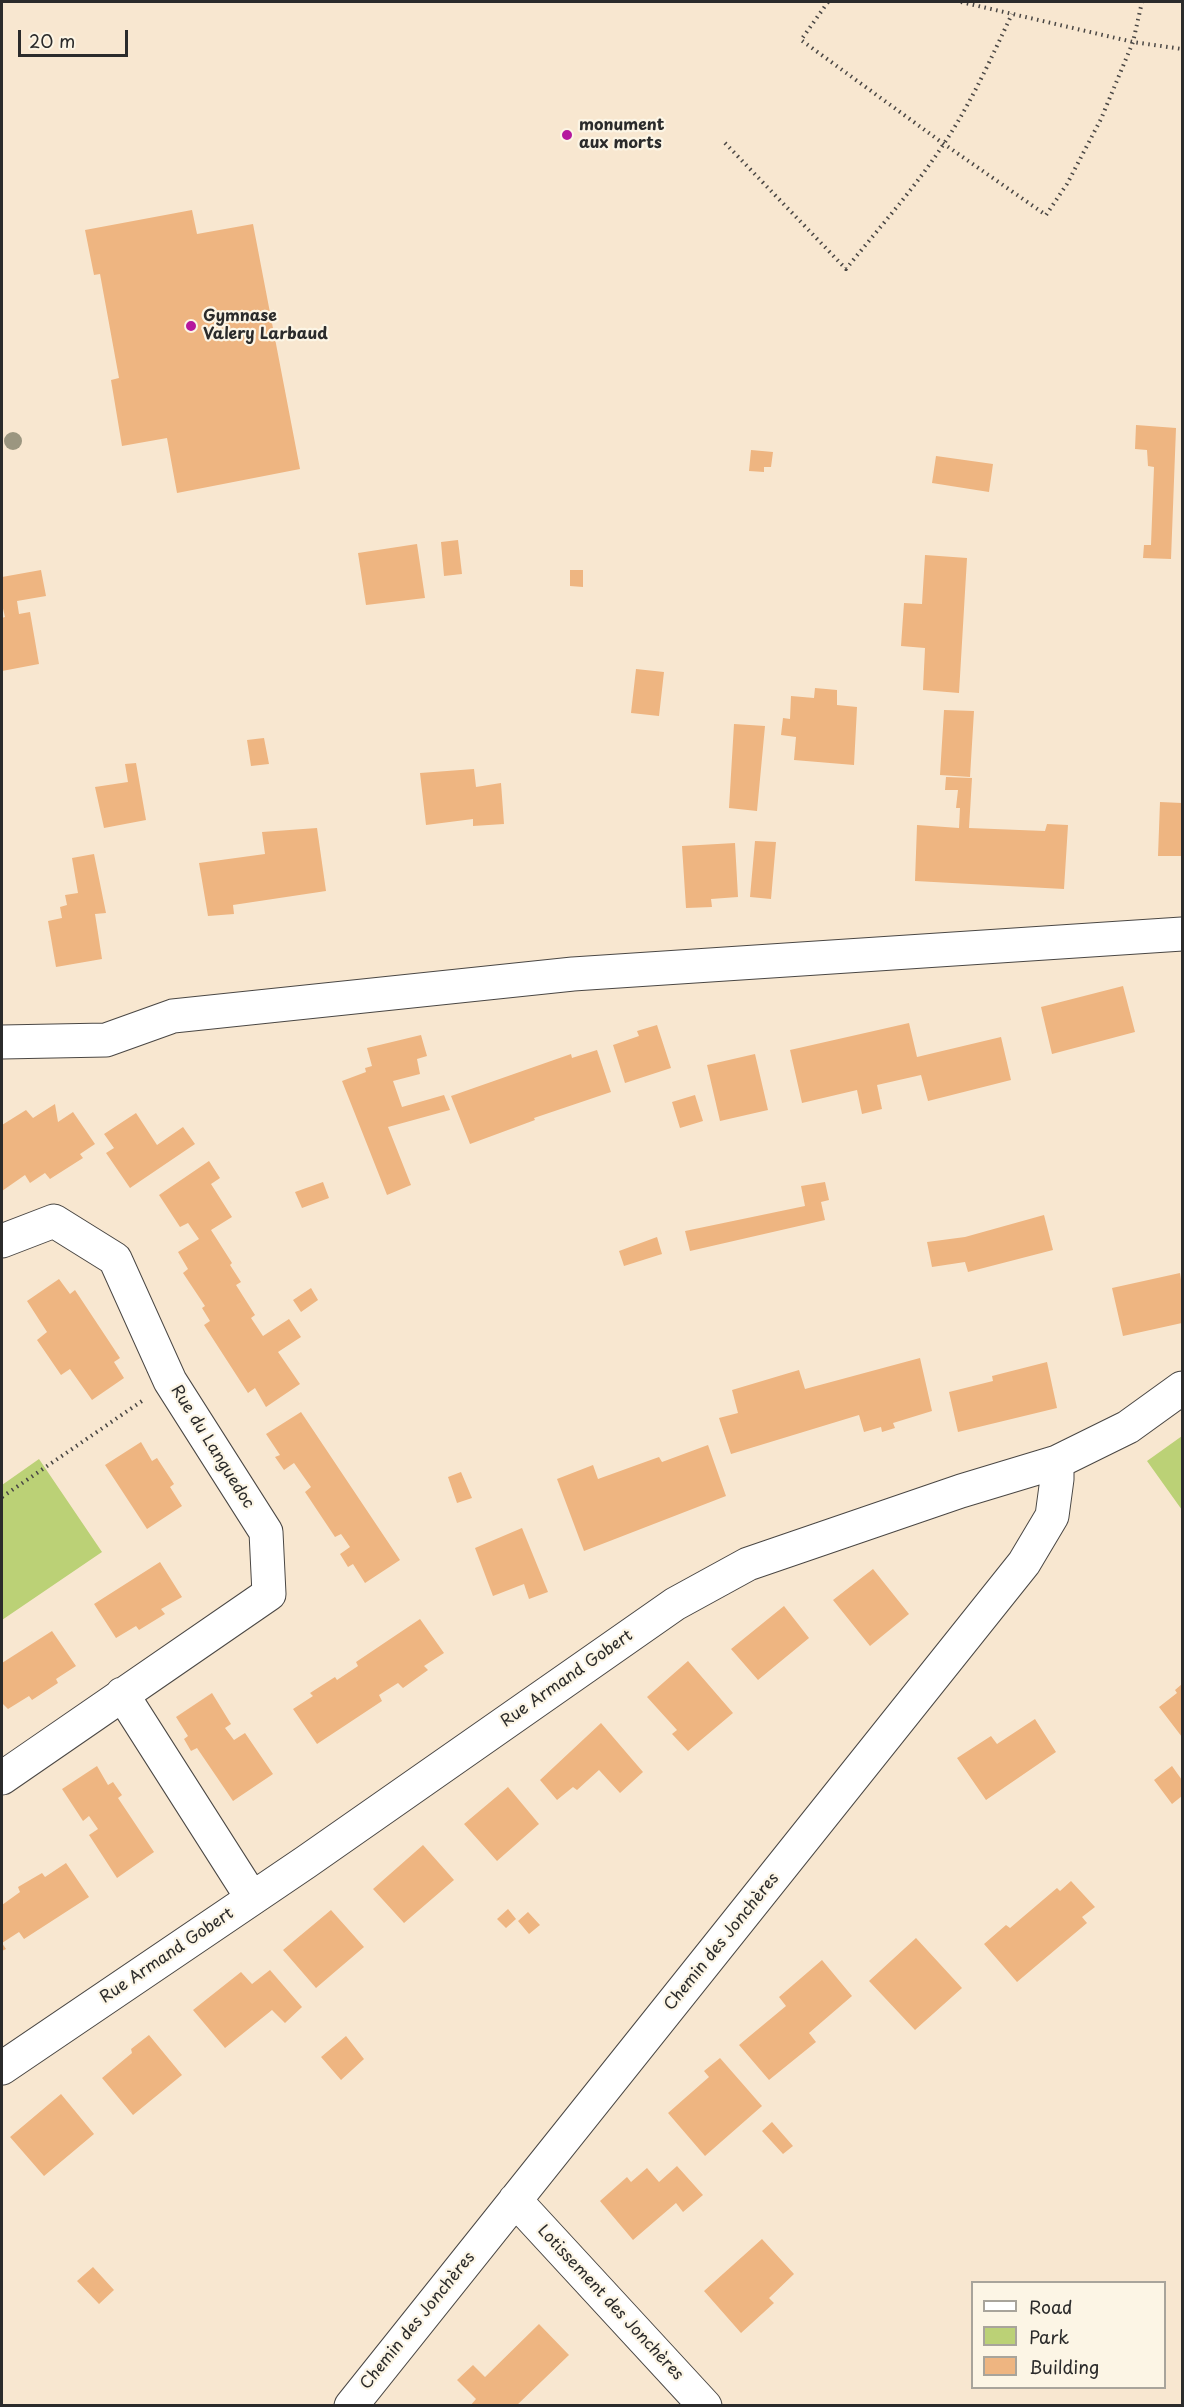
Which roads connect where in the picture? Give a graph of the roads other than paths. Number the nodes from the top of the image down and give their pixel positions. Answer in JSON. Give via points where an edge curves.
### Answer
{"nodes":[{"id":1,"x":1182,"y":934,"type":"edge"},
{"id":2,"x":2,"y":1042,"type":"edge"},
{"id":3,"x":2,"y":1241,"type":"edge"},
{"id":4,"x":1182,"y":1388,"type":"edge"},
{"id":5,"x":1057,"y":1462,"type":"junction"},
{"id":6,"x":122,"y":1694,"type":"junction"},
{"id":7,"x":2,"y":1778,"type":"edge"},
{"id":8,"x":252,"y":1898,"type":"junction"},
{"id":9,"x":2,"y":2068,"type":"edge"},
{"id":10,"x":515,"y":2200,"type":"junction"},
{"id":11,"x":351,"y":2406,"type":"edge"},
{"id":12,"x":705,"y":2406,"type":"edge"}],
"edges":[{"from":1,"to":2,"type":"street","via":[[573,974],[173,1016],[106,1040]]},
{"from":3,"to":6,"type":"street","name":"Rue du Languedoc","via":[[54,1221],[115,1259],[170,1382],[266,1532],[269,1594]]},
{"from":4,"to":5,"type":"street","name":"Rue Armand Gobert","via":[[1128,1427]]},
{"from":5,"to":8,"type":"street","name":"Rue Armand Gobert","via":[[748,1564],[685,1598]]},
{"from":5,"to":10,"type":"street","name":"Chemin des Jonchères","via":[[1052,1516],[1024,1563]]},
{"from":6,"to":7,"type":"street","name":"Rue du Languedoc"},
{"from":6,"to":8,"type":"street"},
{"from":8,"to":9,"type":"street","name":"Rue Armand Gobert"},
{"from":10,"to":11,"type":"street","name":"Chemin des Jonchères"},
{"from":10,"to":12,"type":"street","name":"Lotissement des Jonchères"}]}
